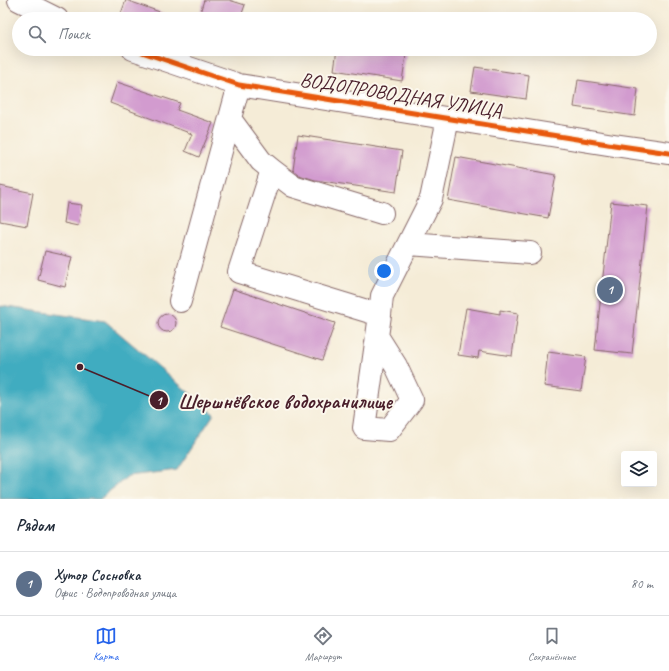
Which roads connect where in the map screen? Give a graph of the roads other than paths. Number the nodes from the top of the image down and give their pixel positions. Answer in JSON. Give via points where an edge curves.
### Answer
{"nodes":[{"id":1,"x":19,"y":0,"type":"edge"},
{"id":2,"x":43,"y":12,"type":"edge"},
{"id":3,"x":154,"y":56,"type":"edge"},
{"id":4,"x":239,"y":85,"type":"junction"},
{"id":5,"x":230,"y":118,"type":"junction"},
{"id":6,"x":448,"y":119,"type":"junction"},
{"id":7,"x":669,"y":153,"type":"edge"},
{"id":8,"x":272,"y":170,"type":"junction"},
{"id":9,"x":382,"y":213,"type":"dead end"},
{"id":10,"x":409,"y":244,"type":"junction"},
{"id":11,"x":530,"y":253,"type":"dead end"},
{"id":12,"x":180,"y":302,"type":"dead end"}],
"edges":[{"from":1,"to":2,"type":"street"},
{"from":3,"to":4,"type":"street","name":"ВОДОПРОВОДНАЯ УЛИЦА"},
{"from":4,"to":5,"type":"street"},
{"from":4,"to":6,"type":"street","name":"ВОДОПРОВОДНАЯ УЛИЦА"},
{"from":5,"to":8,"type":"street","via":[[261,161]]},
{"from":5,"to":12,"type":"street"},
{"from":6,"to":7,"type":"street","name":"ВОДОПРОВОДНАЯ УЛИЦА"},
{"from":6,"to":10,"type":"street","via":[[431,199]]},
{"from":8,"to":9,"type":"street","via":[[293,186]]},
{"from":8,"to":10,"type":"street","via":[[239,272],[378,325],[382,296]]},
{"from":10,"to":11,"type":"street"}]}
